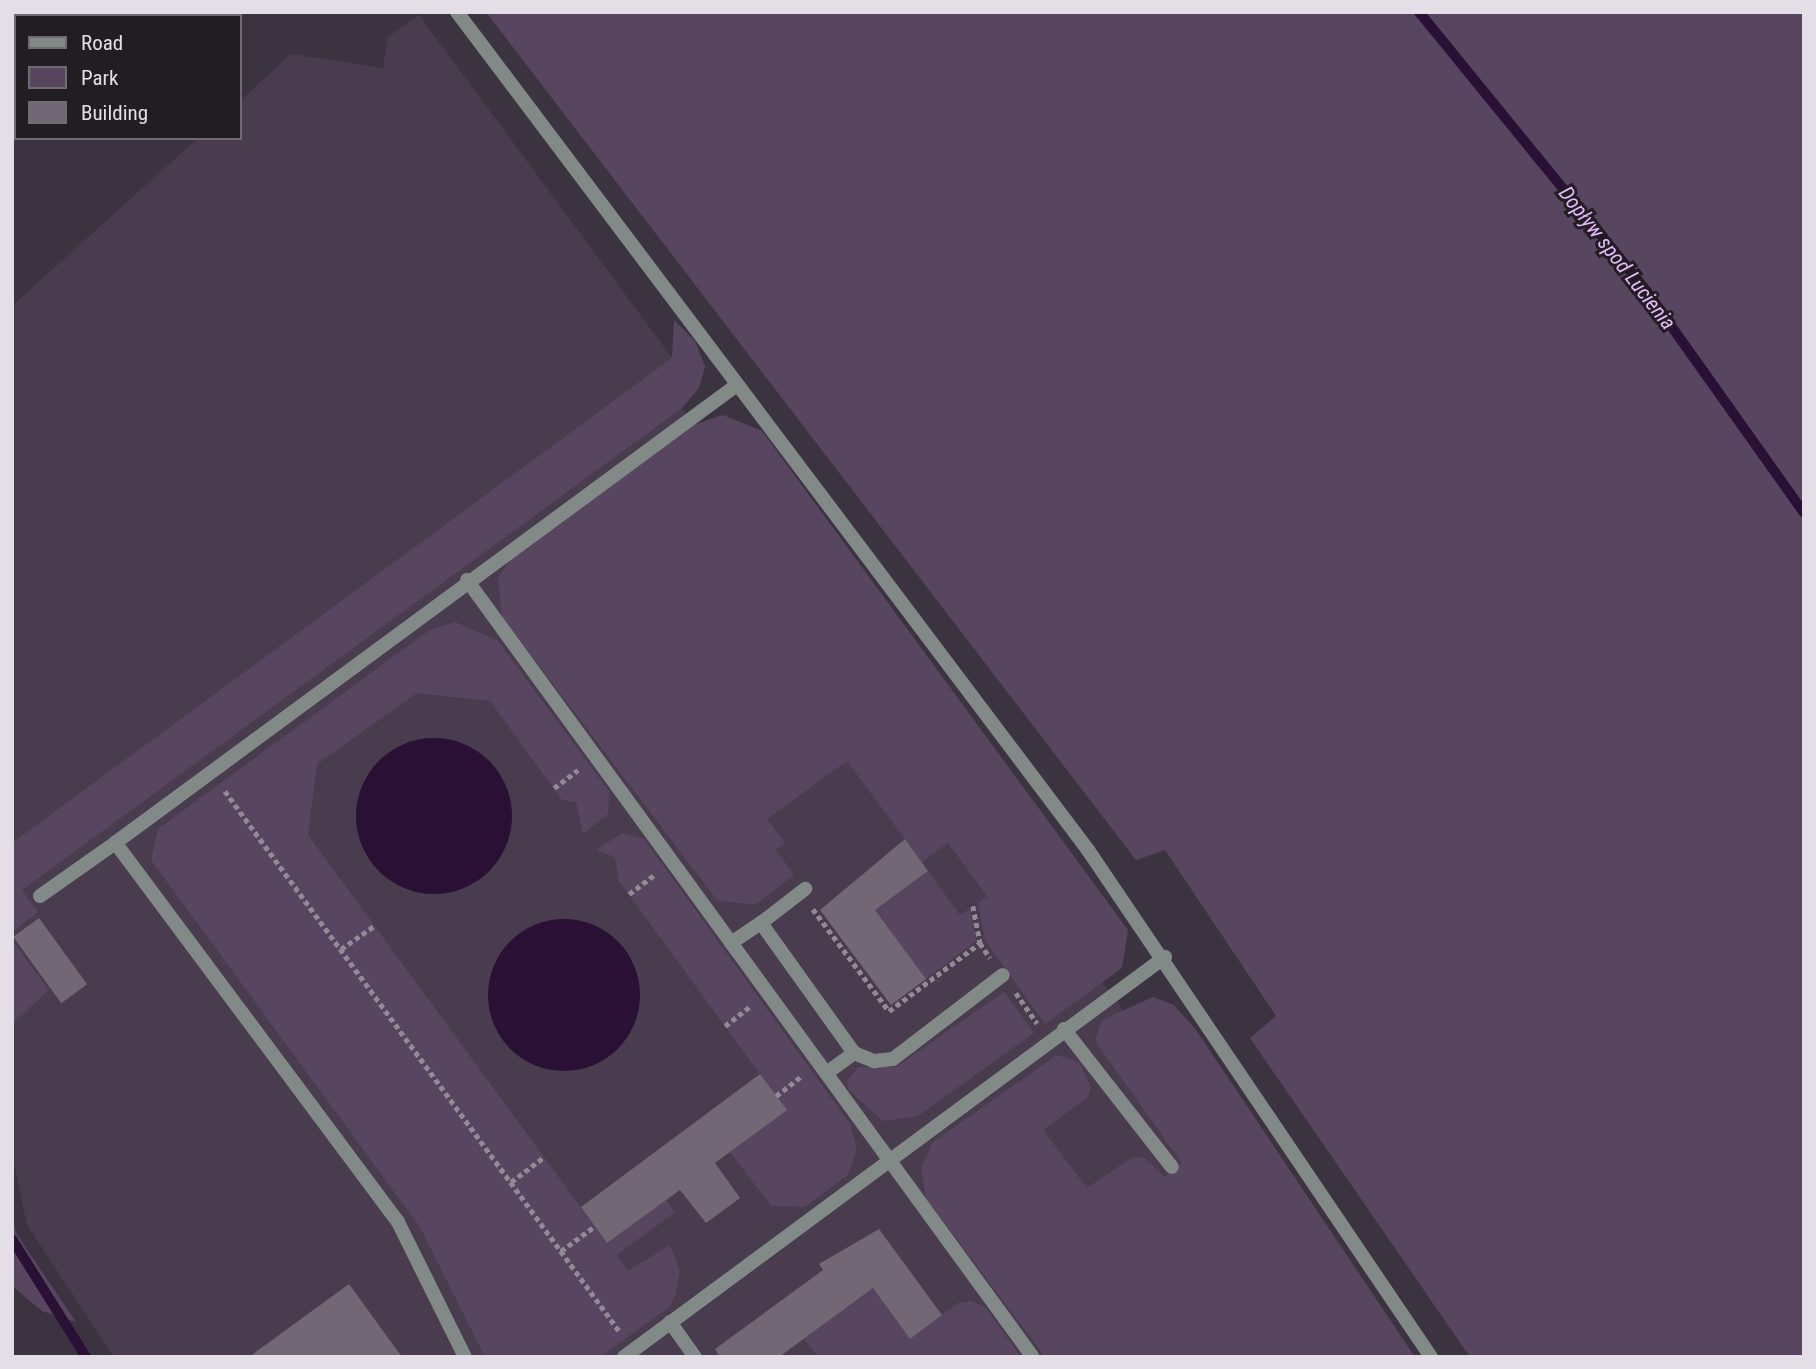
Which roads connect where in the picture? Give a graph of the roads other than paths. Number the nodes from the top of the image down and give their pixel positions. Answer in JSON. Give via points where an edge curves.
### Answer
{"nodes":[{"id":1,"x":457,"y":12,"type":"edge"},
{"id":2,"x":737,"y":385,"type":"junction"},
{"id":3,"x":467,"y":580,"type":"junction"},
{"id":4,"x":115,"y":843,"type":"junction"},
{"id":5,"x":803,"y":891,"type":"road end"},
{"id":6,"x":40,"y":896,"type":"dead end"},
{"id":7,"x":761,"y":923,"type":"junction"},
{"id":8,"x":731,"y":943,"type":"junction"},
{"id":9,"x":1165,"y":957,"type":"junction"},
{"id":10,"x":1003,"y":975,"type":"dead end"},
{"id":11,"x":1064,"y":1029,"type":"junction"},
{"id":12,"x":854,"y":1053,"type":"junction"},
{"id":13,"x":826,"y":1073,"type":"junction"},
{"id":14,"x":888,"y":1157,"type":"junction"},
{"id":15,"x":1172,"y":1167,"type":"dead end"},
{"id":16,"x":670,"y":1322,"type":"junction"},
{"id":17,"x":628,"y":1353,"type":"edge"},
{"id":18,"x":1032,"y":1356,"type":"edge"},
{"id":19,"x":465,"y":1357,"type":"edge"},
{"id":20,"x":695,"y":1357,"type":"edge"},
{"id":21,"x":1431,"y":1357,"type":"edge"}],
"edges":[{"from":1,"to":2,"type":"street"},
{"from":2,"to":3,"type":"street"},
{"from":2,"to":9,"type":"street"},
{"from":3,"to":4,"type":"street"},
{"from":3,"to":8,"type":"street"},
{"from":4,"to":6,"type":"street"},
{"from":4,"to":19,"type":"street","via":[[398,1222]]},
{"from":5,"to":7,"type":"street"},
{"from":7,"to":8,"type":"street"},
{"from":7,"to":12,"type":"street"},
{"from":8,"to":13,"type":"street"},
{"from":9,"to":11,"type":"street"},
{"from":9,"to":21,"type":"street"},
{"from":10,"to":12,"type":"street","via":[[893,1059],[874,1061]]},
{"from":11,"to":14,"type":"street"},
{"from":11,"to":15,"type":"street"},
{"from":12,"to":13,"type":"street"},
{"from":13,"to":14,"type":"street"},
{"from":14,"to":16,"type":"street"},
{"from":14,"to":18,"type":"street"},
{"from":16,"to":17,"type":"street"},
{"from":16,"to":20,"type":"street"}]}
